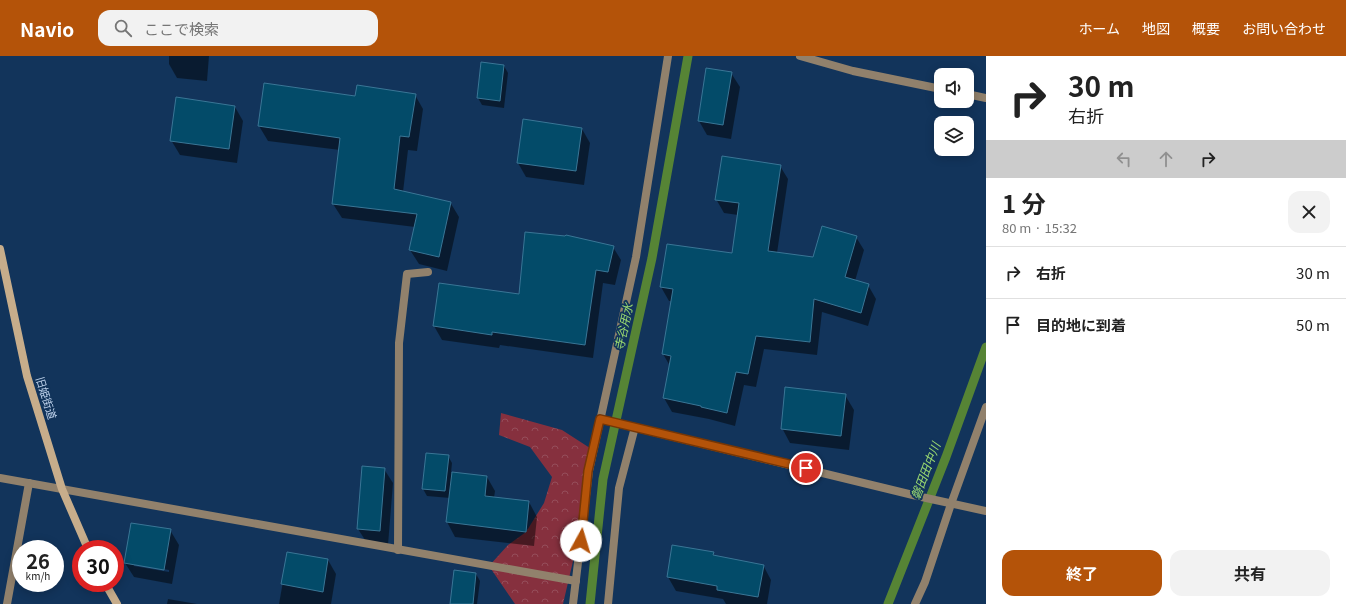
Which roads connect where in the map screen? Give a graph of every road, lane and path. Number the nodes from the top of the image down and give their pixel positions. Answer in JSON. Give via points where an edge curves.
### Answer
{"nodes":[{"id":1,"x":668,"y":56,"type":"edge"},
{"id":2,"x":800,"y":56,"type":"edge"},
{"id":3,"x":934,"y":88,"type":"edge"},
{"id":4,"x":974,"y":95,"type":"edge"},
{"id":5,"x":986,"y":98,"type":"edge"},
{"id":6,"x":0,"y":249,"type":"edge"},
{"id":7,"x":428,"y":272,"type":"dead end"},
{"id":8,"x":986,"y":407,"type":"edge"},
{"id":9,"x":600,"y":419,"type":"junction"},
{"id":10,"x":635,"y":427,"type":"junction"},
{"id":11,"x":0,"y":478,"type":"edge"},
{"id":12,"x":29,"y":484,"type":"junction"},
{"id":13,"x":62,"y":489,"type":"junction"},
{"id":14,"x":951,"y":504,"type":"junction"},
{"id":15,"x":986,"y":511,"type":"edge"},
{"id":16,"x":84,"y":540,"type":"edge"},
{"id":17,"x":398,"y":550,"type":"junction"},
{"id":18,"x":576,"y":582,"type":"junction"},
{"id":19,"x":110,"y":592,"type":"edge"},
{"id":20,"x":7,"y":604,"type":"edge"},
{"id":21,"x":117,"y":604,"type":"edge"},
{"id":22,"x":573,"y":604,"type":"edge"},
{"id":23,"x":608,"y":604,"type":"edge"},
{"id":24,"x":915,"y":604,"type":"edge"}],
"edges":[{"from":1,"to":9,"type":"street","via":[[636,257]]},
{"from":2,"to":3,"type":"street","via":[[854,71]]},
{"from":4,"to":5,"type":"street"},
{"from":6,"to":13,"type":"street","name":"旧姫街道","via":[[27,376]]},
{"from":7,"to":17,"type":"street","via":[[407,274],[400,335]]},
{"from":8,"to":14,"type":"street"},
{"from":9,"to":10,"type":"street"},
{"from":9,"to":18,"type":"street","via":[[588,471]]},
{"from":10,"to":14,"type":"street"},
{"from":10,"to":23,"type":"street","via":[[619,488]]},
{"from":11,"to":12,"type":"street"},
{"from":12,"to":13,"type":"street"},
{"from":12,"to":20,"type":"street"},
{"from":13,"to":16,"type":"street","name":"旧姫街道"},
{"from":13,"to":17,"type":"street"},
{"from":14,"to":15,"type":"street"},
{"from":14,"to":24,"type":"street"},
{"from":17,"to":18,"type":"street"},
{"from":18,"to":22,"type":"street"},
{"from":19,"to":21,"type":"street"}]}
